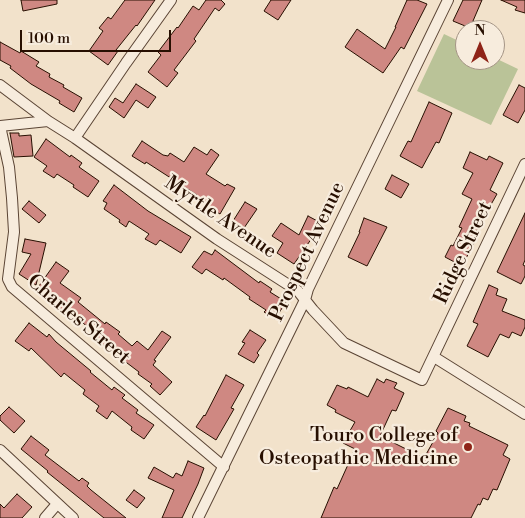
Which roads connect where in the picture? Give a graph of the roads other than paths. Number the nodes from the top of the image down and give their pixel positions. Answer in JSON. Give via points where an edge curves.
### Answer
{"nodes":[{"id":1,"x":172,"y":0,"type":"edge"},
{"id":2,"x":448,"y":0,"type":"edge"},
{"id":3,"x":0,"y":85,"type":"edge"},
{"id":4,"x":48,"y":121,"type":"junction"},
{"id":5,"x":0,"y":126,"type":"edge"},
{"id":6,"x":75,"y":138,"type":"junction"},
{"id":7,"x":525,"y":164,"type":"edge"},
{"id":8,"x":305,"y":300,"type":"junction"},
{"id":9,"x":434,"y":357,"type":"junction"},
{"id":10,"x":525,"y":414,"type":"edge"},
{"id":11,"x":0,"y":450,"type":"edge"},
{"id":12,"x":224,"y":467,"type":"junction"},
{"id":13,"x":57,"y":504,"type":"junction"},
{"id":14,"x":45,"y":518,"type":"edge"},
{"id":15,"x":73,"y":518,"type":"edge"},
{"id":16,"x":198,"y":518,"type":"edge"}],
"edges":[{"from":1,"to":6,"type":"street"},
{"from":2,"to":8,"type":"street","name":"Prospect Avenue"},
{"from":3,"to":4,"type":"street","name":"Myrtle Avenue"},
{"from":4,"to":5,"type":"street"},
{"from":4,"to":6,"type":"street","name":"Myrtle Avenue"},
{"from":5,"to":12,"type":"street","name":"Charles Street","via":[[12,198],[14,232],[8,279],[12,287]]},
{"from":6,"to":8,"type":"street","name":"Myrtle Avenue","via":[[217,239],[298,291]]},
{"from":7,"to":9,"type":"street","name":"Ridge Street"},
{"from":8,"to":9,"type":"street","name":"Myrtle Avenue","via":[[344,343],[418,379],[422,380]]},
{"from":8,"to":12,"type":"street","name":"Prospect Avenue"},
{"from":9,"to":10,"type":"street"},
{"from":11,"to":13,"type":"street"},
{"from":12,"to":16,"type":"street","name":"Prospect Avenue"},
{"from":13,"to":14,"type":"street"},
{"from":13,"to":15,"type":"street"}]}
